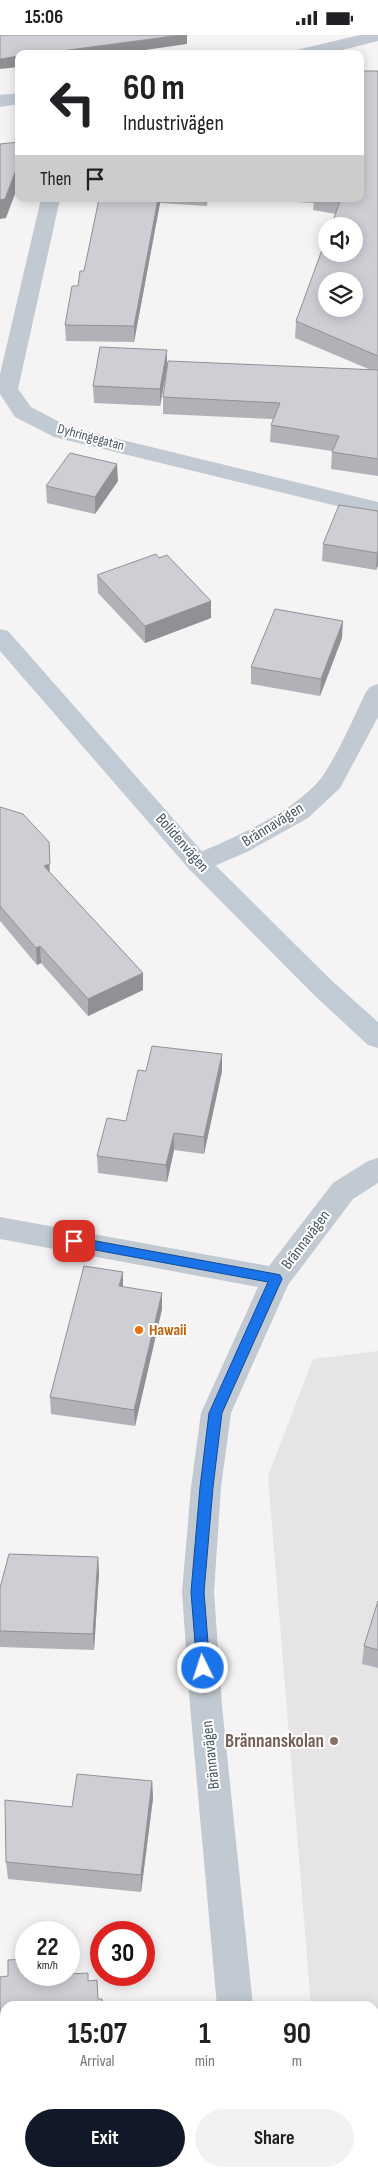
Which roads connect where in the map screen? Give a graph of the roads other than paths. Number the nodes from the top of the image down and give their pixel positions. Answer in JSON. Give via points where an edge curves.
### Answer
{"nodes":[{"id":1,"x":378,"y":36,"type":"edge"},
{"id":2,"x":319,"y":50,"type":"edge"},
{"id":3,"x":15,"y":99,"type":"edge"},
{"id":4,"x":0,"y":101,"type":"edge"},
{"id":5,"x":49,"y":202,"type":"edge"},
{"id":6,"x":378,"y":509,"type":"edge"},
{"id":7,"x":0,"y":636,"type":"edge"},
{"id":8,"x":378,"y":692,"type":"edge"},
{"id":9,"x":198,"y":863,"type":"junction"},
{"id":10,"x":378,"y":1038,"type":"edge"},
{"id":11,"x":378,"y":1169,"type":"edge"},
{"id":12,"x":0,"y":1228,"type":"edge"},
{"id":13,"x":276,"y":1279,"type":"junction"},
{"id":14,"x":235,"y":2001,"type":"edge"}],
"edges":[{"from":1,"to":2,"type":"street"},
{"from":3,"to":4,"type":"street"},
{"from":5,"to":6,"type":"street","name":"Dyhringegatan","via":[[7,389],[23,412],[62,432]]},
{"from":7,"to":9,"type":"main road","name":"Bolidenvägen"},
{"from":8,"to":9,"type":"street","name":"Brännavägen","via":[[331,782],[284,821]]},
{"from":9,"to":10,"type":"main road","name":"Bolidenvägen"},
{"from":11,"to":13,"type":"street","name":"Brännavägen","via":[[343,1191]]},
{"from":12,"to":13,"type":"street"},
{"from":13,"to":14,"type":"street","name":"Brännavägen","via":[[216,1413],[206,1487],[198,1592]]}]}
